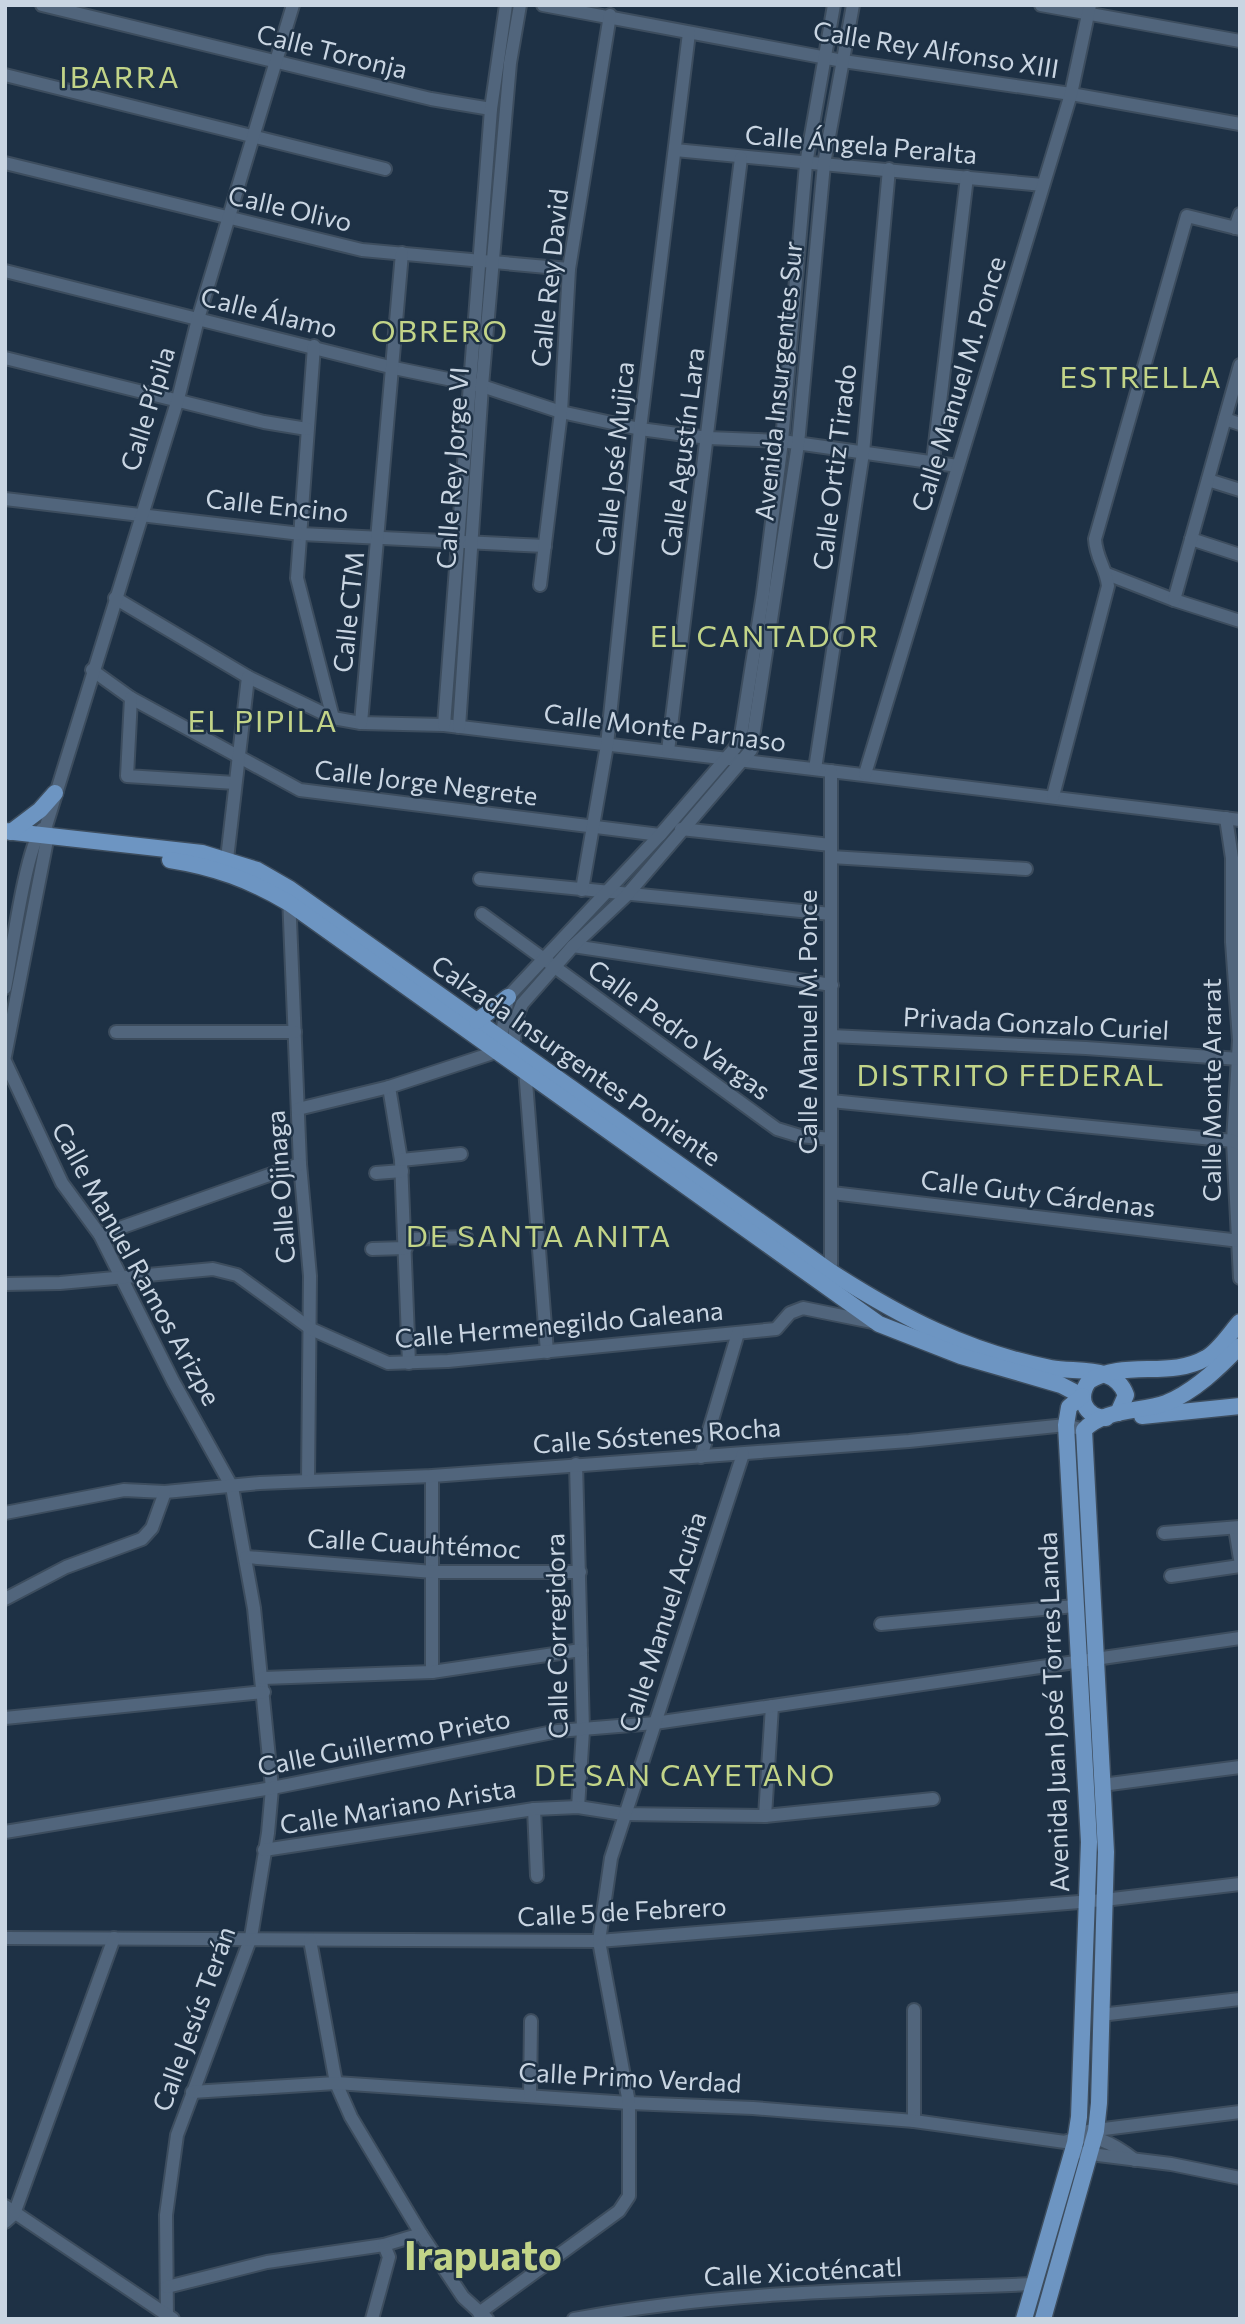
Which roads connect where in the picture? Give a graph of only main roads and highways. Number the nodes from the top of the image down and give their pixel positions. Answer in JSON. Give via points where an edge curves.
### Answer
{"nodes":[{"id":1,"x":55,"y":793,"type":"road end"},
{"id":2,"x":7,"y":835,"type":"edge"},
{"id":3,"x":152,"y":853,"type":"junction"},
{"id":4,"x":289,"y":896,"type":"junction"},
{"id":5,"x":508,"y":998,"type":"road end"},
{"id":6,"x":477,"y":1021,"type":"junction"},
{"id":7,"x":510,"y":1053,"type":"junction"},
{"id":8,"x":1240,"y":1322,"type":"edge"},
{"id":9,"x":952,"y":1346,"type":"junction"},
{"id":10,"x":1240,"y":1346,"type":"edge"},
{"id":11,"x":1104,"y":1375,"type":"junction"},
{"id":12,"x":1082,"y":1396,"type":"junction"},
{"id":13,"x":1240,"y":1406,"type":"edge"},
{"id":14,"x":1113,"y":1416,"type":"junction"},
{"id":15,"x":1076,"y":2143,"type":"junction"},
{"id":16,"x":1024,"y":2319,"type":"edge"},
{"id":17,"x":1043,"y":2319,"type":"edge"}],
"edges":[{"from":1,"to":2,"type":"main road"},
{"from":2,"to":3,"type":"main road","name":"Calzada Insurgentes Poniente"},
{"from":3,"to":4,"type":"main road","name":"Calzada Insurgentes Poniente","via":[[209,866]]},
{"from":3,"to":4,"type":"main road","name":"Calzada Insurgentes Poniente","via":[[226,859],[257,870]]},
{"from":4,"to":6,"type":"main road","name":"Calzada Insurgentes Poniente"},
{"from":4,"to":7,"type":"main road","name":"Calzada Insurgentes Poniente"},
{"from":5,"to":6,"type":"main road"},
{"from":6,"to":7,"type":"main road","name":"Calzada Insurgentes Poniente"},
{"from":7,"to":9,"type":"main road","name":"Calzada Insurgentes Poniente","via":[[831,1272]]},
{"from":7,"to":9,"type":"main road","name":"Calzada Insurgentes Poniente","via":[[879,1324]]},
{"from":8,"to":11,"type":"main road","via":[[1211,1354],[1188,1366],[1126,1369]]},
{"from":9,"to":11,"type":"main road","name":"Calzada Insurgentes Poniente"},
{"from":9,"to":12,"type":"main road","name":"Calzada Insurgentes Poniente"},
{"from":10,"to":14,"type":"main road","via":[[1179,1396]]},
{"from":11,"to":12,"type":"main road","via":[[1088,1381]]},
{"from":11,"to":14,"type":"main road","via":[[1115,1377],[1126,1395]]},
{"from":12,"to":14,"type":"main road","via":[[1090,1413]]},
{"from":12,"to":15,"type":"main road","name":"Avenida Juan José Torres Landa","via":[[1069,1407],[1066,1425],[1089,1842]]},
{"from":13,"to":14,"type":"main road"},
{"from":14,"to":15,"type":"main road","name":"Avenida Juan José Torres Landa","via":[[1084,1430],[1106,1852],[1096,2134]]},
{"from":15,"to":16,"type":"main road","name":"Avenida Juan José Torres Landa"},
{"from":15,"to":17,"type":"main road","name":"Avenida Juan José Torres Landa"}]}
